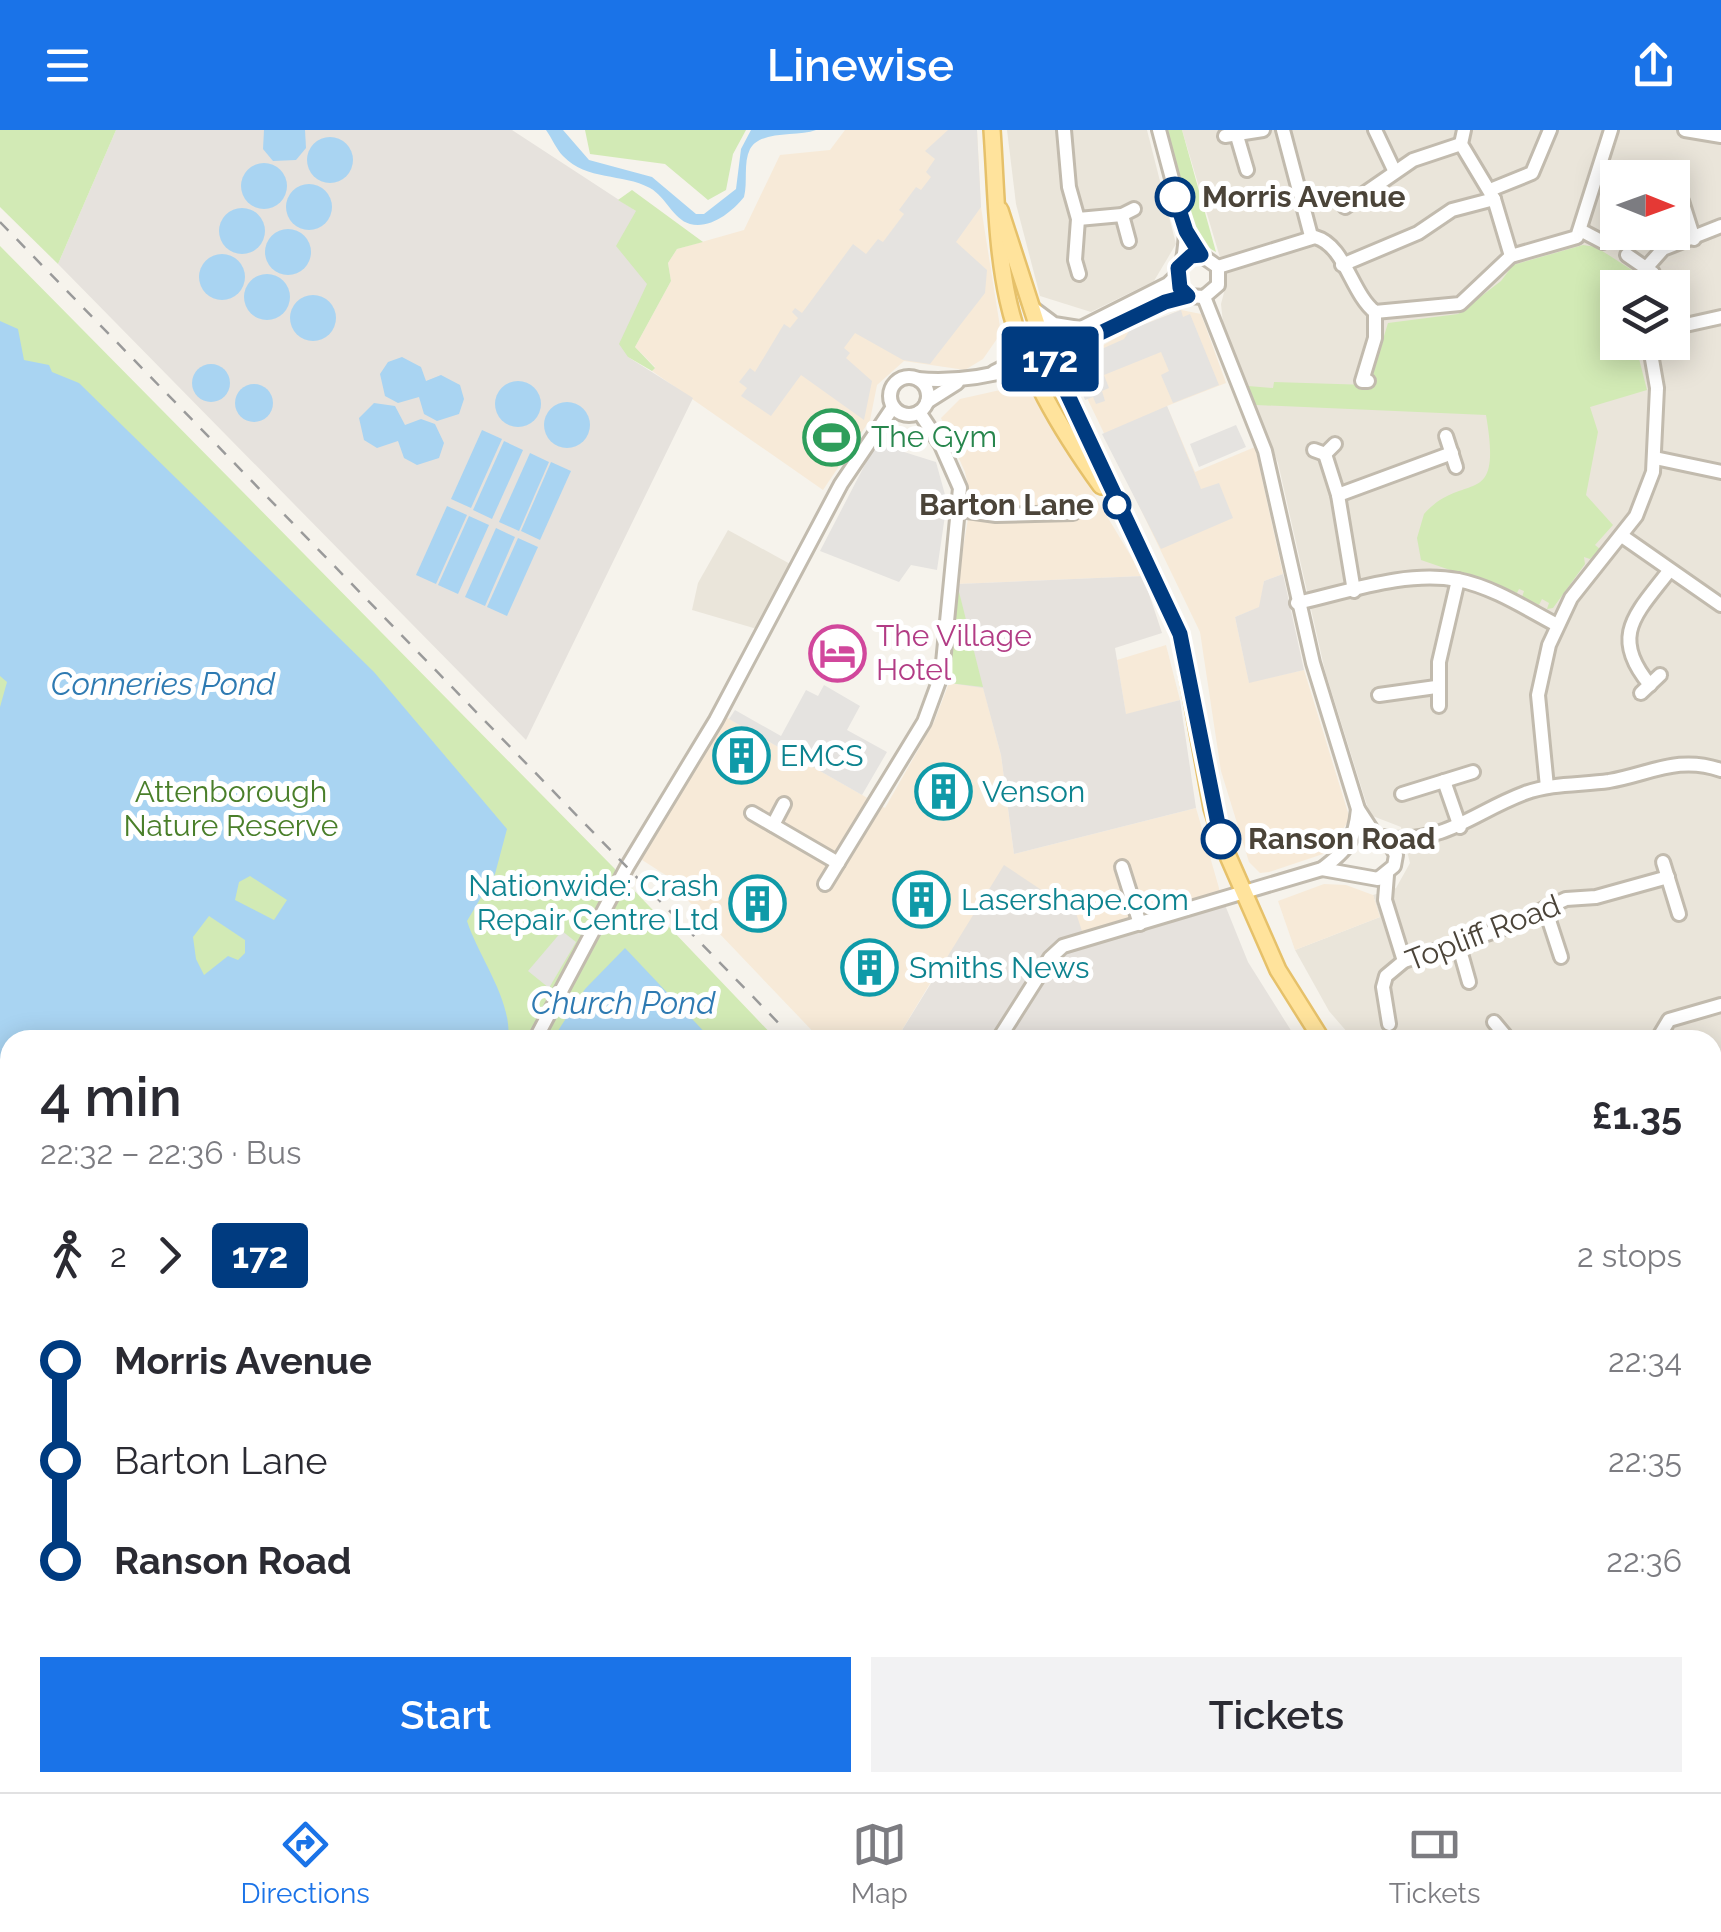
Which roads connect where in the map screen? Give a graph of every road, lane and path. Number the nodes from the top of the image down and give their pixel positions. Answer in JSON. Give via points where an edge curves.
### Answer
{"nodes":[{"id":1,"x":992,"y":130,"type":"edge"},
{"id":2,"x":1064,"y":130,"type":"edge"},
{"id":3,"x":1160,"y":130,"type":"edge"},
{"id":4,"x":1263,"y":130,"type":"edge"},
{"id":5,"x":1283,"y":130,"type":"edge"},
{"id":6,"x":1374,"y":130,"type":"edge"},
{"id":7,"x":1550,"y":130,"type":"edge"},
{"id":8,"x":1611,"y":130,"type":"edge"},
{"id":9,"x":1685,"y":130,"type":"edge"},
{"id":10,"x":1721,"y":136,"type":"edge"},
{"id":11,"x":1462,"y":137,"type":"edge"},
{"id":12,"x":1246,"y":170,"type":"dead end"},
{"id":13,"x":1394,"y":170,"type":"junction"},
{"id":14,"x":1492,"y":195,"type":"junction"},
{"id":15,"x":1345,"y":206,"type":"dead end"},
{"id":16,"x":1000,"y":210,"type":"junction"},
{"id":17,"x":1078,"y":220,"type":"junction"},
{"id":18,"x":1690,"y":226,"type":"edge"},
{"id":19,"x":1721,"y":226,"type":"edge"},
{"id":20,"x":1186,"y":231,"type":"junction"},
{"id":21,"x":1582,"y":231,"type":"junction"},
{"id":22,"x":1311,"y":236,"type":"junction"},
{"id":23,"x":1694,"y":239,"type":"junction"},
{"id":24,"x":1129,"y":240,"type":"dead end"},
{"id":25,"x":1600,"y":240,"type":"edge"},
{"id":26,"x":1201,"y":255,"type":"junction"},
{"id":27,"x":1627,"y":255,"type":"dead end"},
{"id":28,"x":1511,"y":256,"type":"junction"},
{"id":29,"x":1183,"y":261,"type":"junction"},
{"id":30,"x":1072,"y":265,"type":"dead end"},
{"id":31,"x":1342,"y":266,"type":"junction"},
{"id":32,"x":1218,"y":267,"type":"junction"},
{"id":33,"x":1647,"y":268,"type":"joint"},
{"id":34,"x":1176,"y":277,"type":"junction"},
{"id":35,"x":1188,"y":296,"type":"junction"},
{"id":36,"x":1204,"y":298,"type":"junction"},
{"id":37,"x":1030,"y":304,"type":"junction"},
{"id":38,"x":1376,"y":312,"type":"junction"},
{"id":39,"x":1721,"y":317,"type":"edge"},
{"id":40,"x":1690,"y":324,"type":"edge"},
{"id":41,"x":1080,"y":328,"type":"junction"},
{"id":42,"x":1047,"y":352,"type":"junction"},
{"id":43,"x":1028,"y":360,"type":"junction"},
{"id":44,"x":1653,"y":360,"type":"edge"},
{"id":45,"x":918,"y":379,"type":"junction"},
{"id":46,"x":1368,"y":381,"type":"dead end"},
{"id":47,"x":957,"y":383,"type":"junction"},
{"id":48,"x":893,"y":407,"type":"junction"},
{"id":49,"x":923,"y":407,"type":"junction"},
{"id":50,"x":1446,"y":436,"type":"dead end"},
{"id":51,"x":1325,"y":449,"type":"dead end"},
{"id":52,"x":1655,"y":458,"type":"junction"},
{"id":53,"x":1721,"y":472,"type":"edge"},
{"id":54,"x":1338,"y":495,"type":"junction"},
{"id":55,"x":960,"y":510,"type":"junction"},
{"id":56,"x":1073,"y":513,"type":"dead end"},
{"id":57,"x":1121,"y":514,"type":"junction"},
{"id":58,"x":1622,"y":536,"type":"junction"},
{"id":59,"x":1669,"y":571,"type":"junction"},
{"id":60,"x":1458,"y":580,"type":"junction"},
{"id":61,"x":1354,"y":590,"type":"junction"},
{"id":62,"x":1297,"y":603,"type":"junction"},
{"id":63,"x":1721,"y":605,"type":"edge"},
{"id":64,"x":1557,"y":624,"type":"junction"},
{"id":65,"x":1650,"y":684,"type":"dead end"},
{"id":66,"x":1436,"y":688,"type":"junction"},
{"id":67,"x":1389,"y":698,"type":"dead end"},
{"id":68,"x":1439,"y":706,"type":"dead end"},
{"id":69,"x":1721,"y":770,"type":"edge"},
{"id":70,"x":1473,"y":772,"type":"dead end"},
{"id":71,"x":1444,"y":781,"type":"junction"},
{"id":72,"x":1547,"y":787,"type":"junction"},
{"id":73,"x":1402,"y":794,"type":"dead end"},
{"id":74,"x":784,"y":804,"type":"dead end"},
{"id":75,"x":1358,"y":810,"type":"junction"},
{"id":76,"x":752,"y":813,"type":"dead end"},
{"id":77,"x":772,"y":824,"type":"junction"},
{"id":78,"x":1460,"y":827,"type":"junction"},
{"id":79,"x":1373,"y":832,"type":"junction"},
{"id":80,"x":1389,"y":839,"type":"junction"},
{"id":81,"x":1418,"y":840,"type":"junction"},
{"id":82,"x":1352,"y":844,"type":"junction"},
{"id":83,"x":1396,"y":855,"type":"junction"},
{"id":84,"x":1663,"y":862,"type":"dead end"},
{"id":85,"x":838,"y":863,"type":"junction"},
{"id":86,"x":1122,"y":867,"type":"dead end"},
{"id":87,"x":1322,"y":868,"type":"junction"},
{"id":88,"x":1354,"y":873,"type":"junction"},
{"id":89,"x":1387,"y":875,"type":"junction"},
{"id":90,"x":1668,"y":877,"type":"junction"},
{"id":91,"x":1371,"y":880,"type":"junction"},
{"id":92,"x":825,"y":884,"type":"dead end"},
{"id":93,"x":1242,"y":895,"type":"junction"},
{"id":94,"x":1385,"y":900,"type":"junction"},
{"id":95,"x":1545,"y":908,"type":"junction"},
{"id":96,"x":1680,"y":914,"type":"dead end"},
{"id":97,"x":1140,"y":924,"type":"junction"},
{"id":98,"x":1458,"y":943,"type":"junction"},
{"id":99,"x":1561,"y":957,"type":"dead end"},
{"id":100,"x":1404,"y":961,"type":"junction"},
{"id":101,"x":1469,"y":982,"type":"dead end"},
{"id":102,"x":1383,"y":1002,"type":"junction"},
{"id":103,"x":1721,"y":1004,"type":"edge"},
{"id":104,"x":1368,"y":1006,"type":"dead end"},
{"id":105,"x":1494,"y":1022,"type":"dead end"},
{"id":106,"x":1389,"y":1024,"type":"dead end"},
{"id":107,"x":539,"y":1030,"type":"edge"},
{"id":108,"x":1005,"y":1030,"type":"edge"},
{"id":109,"x":1316,"y":1030,"type":"edge"},
{"id":110,"x":1501,"y":1030,"type":"edge"},
{"id":111,"x":1663,"y":1030,"type":"edge"}],
"edges":[{"from":1,"to":16,"type":"main road"},
{"from":2,"to":17,"type":"street"},
{"from":3,"to":20,"type":"street"},
{"from":4,"to":12,"type":"street","via":[[1231,136]]},
{"from":5,"to":22,"type":"street"},
{"from":6,"to":13,"type":"street"},
{"from":7,"to":14,"type":"street","via":[[1532,173]]},
{"from":8,"to":21,"type":"street"},
{"from":9,"to":10,"type":"street"},
{"from":11,"to":13,"type":"street"},
{"from":11,"to":14,"type":"street"},
{"from":13,"to":15,"type":"street"},
{"from":14,"to":28,"type":"street"},
{"from":14,"to":31,"type":"street"},
{"from":16,"to":37,"type":"main road"},
{"from":16,"to":43,"type":"main road","via":[[1008,300]]},
{"from":17,"to":24,"type":"street","via":[[1128,212]]},
{"from":17,"to":30,"type":"street"},
{"from":18,"to":23,"type":"street"},
{"from":19,"to":23,"type":"street"},
{"from":20,"to":26,"type":"street"},
{"from":20,"to":29,"type":"street"},
{"from":21,"to":25,"type":"street"},
{"from":21,"to":28,"type":"street","via":[[1572,240]]},
{"from":22,"to":31,"type":"street","via":[[1330,244]]},
{"from":22,"to":32,"type":"street"},
{"from":23,"to":33,"type":"street","via":[[1660,251]]},
{"from":26,"to":29,"type":"street"},
{"from":26,"to":32,"type":"street"},
{"from":27,"to":33,"type":"street"},
{"from":28,"to":38,"type":"street","via":[[1460,304]]},
{"from":29,"to":34,"type":"street"},
{"from":31,"to":38,"type":"street"},
{"from":32,"to":36,"type":"street","via":[[1218,285]]},
{"from":34,"to":35,"type":"street"},
{"from":34,"to":41,"type":"street"},
{"from":35,"to":36,"type":"street"},
{"from":35,"to":42,"type":"street"},
{"from":36,"to":62,"type":"street","via":[[1265,450]]},
{"from":37,"to":41,"type":"street","via":[[1044,319]]},
{"from":37,"to":42,"type":"main road"},
{"from":38,"to":46,"type":"street","via":[[1362,381]]},
{"from":39,"to":40,"type":"street"},
{"from":41,"to":42,"type":"street"},
{"from":42,"to":43,"type":"street"},
{"from":42,"to":57,"type":"main road"},
{"from":43,"to":47,"type":"street"},
{"from":43,"to":57,"type":"main road","via":[[1066,434]]},
{"from":44,"to":52,"type":"street"},
{"from":45,"to":47,"type":"street"},
{"from":45,"to":48,"type":"street","via":[[896,382]]},
{"from":45,"to":49,"type":"street","via":[[928,393]]},
{"from":47,"to":49,"type":"street"},
{"from":48,"to":49,"type":"street","via":[[908,415]]},
{"from":48,"to":107,"type":"street","via":[[840,484],[716,720]]},
{"from":49,"to":55,"type":"street","via":[[953,467]]},
{"from":50,"to":54,"type":"street","via":[[1454,460]]},
{"from":51,"to":54,"type":"street"},
{"from":52,"to":53,"type":"street"},
{"from":52,"to":58,"type":"street","via":[[1643,502]]},
{"from":54,"to":61,"type":"street"},
{"from":55,"to":56,"type":"street"},
{"from":55,"to":85,"type":"street","via":[[939,687]]},
{"from":57,"to":93,"type":"main road","via":[[1180,634],[1212,808]]},
{"from":58,"to":59,"type":"street"},
{"from":58,"to":64,"type":"street"},
{"from":59,"to":63,"type":"street"},
{"from":59,"to":65,"type":"street","via":[[1639,610],[1628,639],[1634,665]]},
{"from":60,"to":61,"type":"street","via":[[1415,579]]},
{"from":60,"to":64,"type":"street"},
{"from":60,"to":66,"type":"street"},
{"from":61,"to":62,"type":"street"},
{"from":62,"to":75,"type":"street"},
{"from":64,"to":72,"type":"street","via":[[1538,696]]},
{"from":66,"to":67,"type":"street"},
{"from":66,"to":68,"type":"street"},
{"from":69,"to":72,"type":"street","via":[[1670,764],[1612,780]]},
{"from":70,"to":71,"type":"street"},
{"from":71,"to":73,"type":"street"},
{"from":71,"to":78,"type":"street"},
{"from":72,"to":78,"type":"street"},
{"from":74,"to":77,"type":"street"},
{"from":75,"to":79,"type":"street"},
{"from":75,"to":82,"type":"street"},
{"from":76,"to":77,"type":"street"},
{"from":77,"to":85,"type":"street"},
{"from":78,"to":81,"type":"street"},
{"from":79,"to":80,"type":"street"},
{"from":79,"to":82,"type":"street"},
{"from":80,"to":81,"type":"street"},
{"from":80,"to":83,"type":"street"},
{"from":81,"to":83,"type":"street"},
{"from":82,"to":87,"type":"street"},
{"from":82,"to":88,"type":"street"},
{"from":83,"to":89,"type":"street"},
{"from":84,"to":90,"type":"street"},
{"from":85,"to":92,"type":"street"},
{"from":86,"to":97,"type":"street"},
{"from":87,"to":88,"type":"street"},
{"from":87,"to":93,"type":"street"},
{"from":88,"to":91,"type":"street"},
{"from":89,"to":91,"type":"street"},
{"from":89,"to":94,"type":"street"},
{"from":90,"to":95,"type":"street","name":"Topliff Road"},
{"from":90,"to":96,"type":"street"},
{"from":91,"to":94,"type":"street"},
{"from":93,"to":97,"type":"street"},
{"from":93,"to":109,"type":"main road"},
{"from":94,"to":100,"type":"street"},
{"from":95,"to":98,"type":"street","name":"Topliff Road"},
{"from":95,"to":99,"type":"street"},
{"from":97,"to":108,"type":"street","via":[[1057,950]]},
{"from":98,"to":100,"type":"street","name":"Topliff Road"},
{"from":98,"to":101,"type":"street"},
{"from":100,"to":102,"type":"street","name":"Topliff Road","via":[[1386,976]]},
{"from":102,"to":104,"type":"street","name":"Topliff Road"},
{"from":102,"to":106,"type":"street","name":"Topliff Road"},
{"from":103,"to":111,"type":"street","via":[[1669,1020]]},
{"from":105,"to":110,"type":"street"}]}
